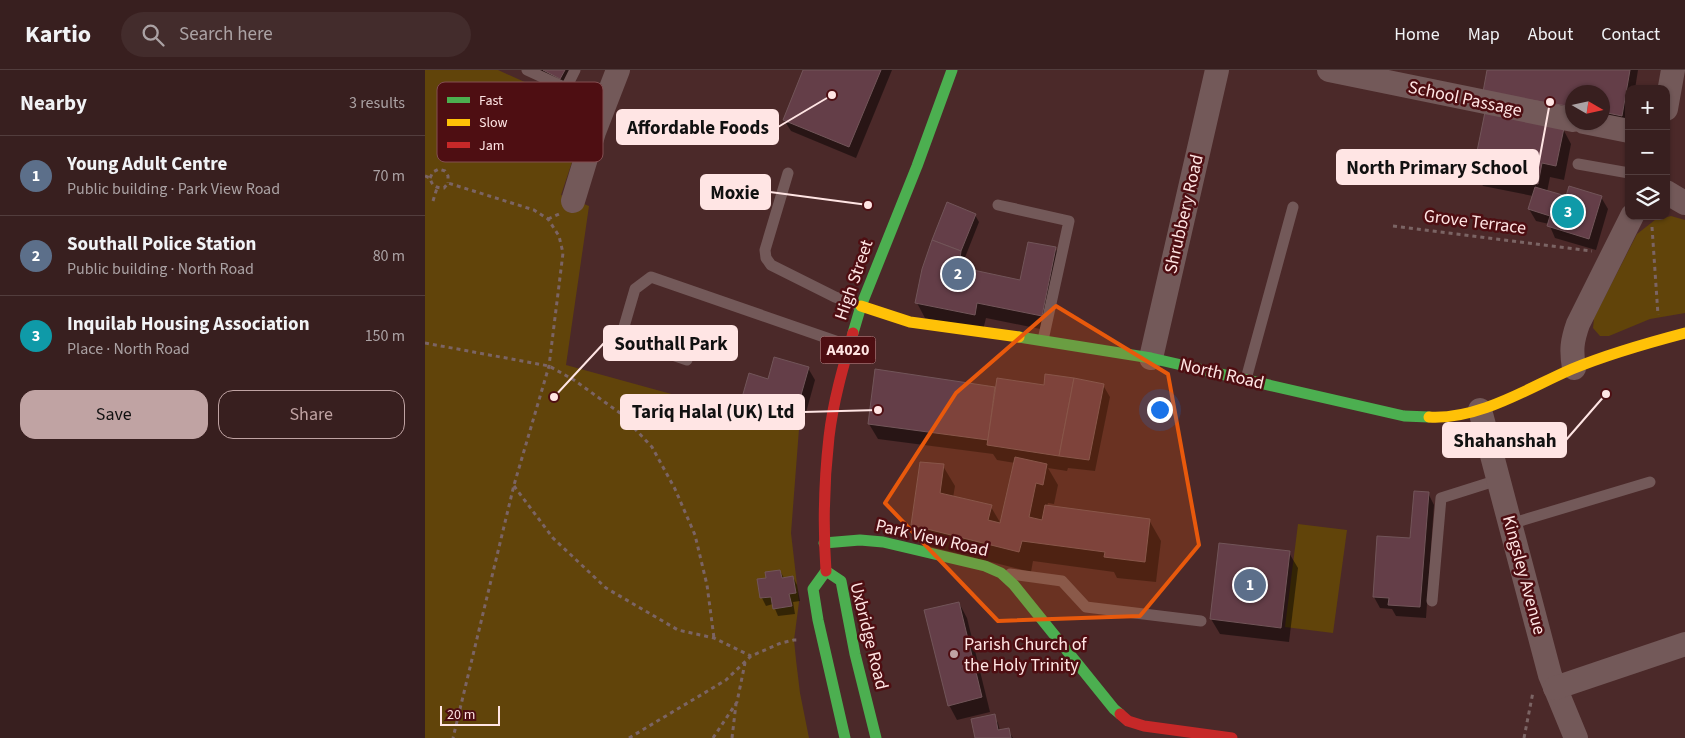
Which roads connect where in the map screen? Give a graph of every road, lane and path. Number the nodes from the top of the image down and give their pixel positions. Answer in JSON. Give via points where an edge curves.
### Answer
{"nodes":[{"id":1,"x":527,"y":70,"type":"edge"},
{"id":2,"x":575,"y":70,"type":"edge"},
{"id":3,"x":617,"y":70,"type":"edge"},
{"id":4,"x":952,"y":70,"type":"edge"},
{"id":5,"x":1217,"y":70,"type":"edge"},
{"id":6,"x":1329,"y":70,"type":"edge"},
{"id":7,"x":1673,"y":70,"type":"edge"},
{"id":8,"x":553,"y":82,"type":"edge"},
{"id":9,"x":569,"y":82,"type":"edge"},
{"id":10,"x":1670,"y":86,"type":"edge"},
{"id":11,"x":603,"y":108,"type":"edge"},
{"id":12,"x":1565,"y":118,"type":"edge"},
{"id":13,"x":1610,"y":127,"type":"edge"},
{"id":14,"x":1625,"y":130,"type":"edge"},
{"id":15,"x":585,"y":162,"type":"edge"},
{"id":16,"x":1578,"y":164,"type":"dead end"},
{"id":17,"x":1625,"y":172,"type":"edge"},
{"id":18,"x":788,"y":174,"type":"dead end"},
{"id":19,"x":425,"y":176,"type":"edge"},
{"id":20,"x":430,"y":178,"type":"junction"},
{"id":21,"x":448,"y":183,"type":"junction"},
{"id":22,"x":437,"y":188,"type":"junction"},
{"id":23,"x":1670,"y":194,"type":"edge"},
{"id":24,"x":433,"y":201,"type":"dead end"},
{"id":25,"x":573,"y":201,"type":"dead end"},
{"id":26,"x":1685,"y":202,"type":"edge"},
{"id":27,"x":998,"y":206,"type":"dead end"},
{"id":28,"x":1293,"y":207,"type":"dead end"},
{"id":29,"x":1642,"y":221,"type":"edge"},
{"id":30,"x":1393,"y":226,"type":"dead end"},
{"id":31,"x":1613,"y":254,"type":"junction"},
{"id":32,"x":861,"y":306,"type":"junction"},
{"id":33,"x":1685,"y":333,"type":"edge"},
{"id":34,"x":1660,"y":339,"type":"junction"},
{"id":35,"x":1043,"y":340,"type":"junction"},
{"id":36,"x":425,"y":343,"type":"edge"},
{"id":37,"x":850,"y":346,"type":"junction"},
{"id":38,"x":1151,"y":358,"type":"junction"},
{"id":39,"x":687,"y":360,"type":"dead end"},
{"id":40,"x":549,"y":366,"type":"junction"},
{"id":41,"x":1574,"y":368,"type":"junction"},
{"id":42,"x":1247,"y":380,"type":"junction"},
{"id":43,"x":1480,"y":410,"type":"junction"},
{"id":44,"x":1498,"y":480,"type":"junction"},
{"id":45,"x":1650,"y":482,"type":"dead end"},
{"id":46,"x":514,"y":485,"type":"junction"},
{"id":47,"x":1510,"y":524,"type":"junction"},
{"id":48,"x":824,"y":543,"type":"junction"},
{"id":49,"x":826,"y":570,"type":"junction"},
{"id":50,"x":1001,"y":573,"type":"junction"},
{"id":51,"x":1431,"y":601,"type":"dead end"},
{"id":52,"x":1201,"y":621,"type":"dead end"},
{"id":53,"x":714,"y":638,"type":"junction"},
{"id":54,"x":802,"y":640,"type":"dead end"},
{"id":55,"x":1685,"y":644,"type":"edge"},
{"id":56,"x":751,"y":656,"type":"junction"},
{"id":57,"x":746,"y":663,"type":"junction"},
{"id":58,"x":1552,"y":681,"type":"junction"},
{"id":59,"x":737,"y":702,"type":"junction"},
{"id":60,"x":453,"y":738,"type":"edge"},
{"id":61,"x":629,"y":738,"type":"edge"},
{"id":62,"x":713,"y":738,"type":"edge"},
{"id":63,"x":732,"y":738,"type":"edge"},
{"id":64,"x":845,"y":738,"type":"edge"},
{"id":65,"x":875,"y":738,"type":"edge"},
{"id":66,"x":1232,"y":738,"type":"edge"},
{"id":67,"x":1524,"y":738,"type":"edge"},
{"id":68,"x":1575,"y":738,"type":"edge"}],
"edges":[{"from":1,"to":8,"type":"lane"},
{"from":2,"to":9,"type":"lane"},
{"from":3,"to":11,"type":"street"},
{"from":4,"to":32,"type":"street","name":"High Street","number":"A4020"},
{"from":5,"to":38,"type":"street","name":"Shrubbery Road"},
{"from":6,"to":12,"type":"street","name":"School Passage"},
{"from":7,"to":10,"type":"street"},
{"from":13,"to":14,"type":"street"},
{"from":15,"to":25,"type":"street"},
{"from":16,"to":17,"type":"lane"},
{"from":18,"to":32,"type":"lane","via":[[765,250],[766,258],[771,265],[835,297]]},
{"from":19,"to":20,"type":"path"},
{"from":20,"to":21,"type":"path","via":[[439,169],[449,176]]},
{"from":20,"to":22,"type":"path"},
{"from":21,"to":22,"type":"path","via":[[444,188]]},
{"from":21,"to":40,"type":"path","via":[[534,210],[548,219],[559,236],[563,253]]},
{"from":22,"to":24,"type":"path"},
{"from":23,"to":26,"type":"street"},
{"from":27,"to":35,"type":"lane","via":[[1069,221]]},
{"from":28,"to":42,"type":"lane"},
{"from":29,"to":31,"type":"street"},
{"from":29,"to":34,"type":"path"},
{"from":30,"to":31,"type":"path","name":"Grove Terrace"},
{"from":31,"to":41,"type":"street","via":[[1572,340]]},
{"from":32,"to":35,"type":"street","name":"North Road","via":[[910,322]]},
{"from":32,"to":37,"type":"street","name":"High Street","number":"A4020"},
{"from":33,"to":34,"type":"street","name":"North Road"},
{"from":34,"to":41,"type":"street","name":"North Road"},
{"from":35,"to":38,"type":"street","name":"North Road"},
{"from":36,"to":40,"type":"path"},
{"from":37,"to":39,"type":"lane","via":[[651,277],[635,289],[621,337]]},
{"from":37,"to":48,"type":"street","name":"High Street","number":"A4020","via":[[829,436]]},
{"from":38,"to":42,"type":"street","name":"North Road"},
{"from":40,"to":46,"type":"path"},
{"from":40,"to":53,"type":"path","via":[[619,413],[651,447],[675,489],[695,535],[707,585]]},
{"from":41,"to":43,"type":"street","name":"North Road"},
{"from":42,"to":43,"type":"street","name":"North Road","via":[[1405,416],[1444,418]]},
{"from":43,"to":44,"type":"street","name":"Kingsley Avenue"},
{"from":44,"to":47,"type":"street","name":"Kingsley Avenue"},
{"from":44,"to":51,"type":"lane","via":[[1441,498]]},
{"from":45,"to":47,"type":"lane"},
{"from":46,"to":53,"type":"path","via":[[553,538],[606,588],[678,630]]},
{"from":46,"to":60,"type":"path"},
{"from":47,"to":58,"type":"street","name":"Kingsley Avenue"},
{"from":48,"to":49,"type":"street","name":"High Street","number":"A4020"},
{"from":48,"to":50,"type":"street","name":"Park View Road","via":[[883,542],[985,566]]},
{"from":49,"to":64,"type":"street","name":"Uxbridge Road","via":[[813,589]]},
{"from":49,"to":65,"type":"street","name":"Uxbridge Road","via":[[841,581]]},
{"from":50,"to":52,"type":"lane","via":[[1062,581],[1086,607]]},
{"from":50,"to":66,"type":"street","name":"Park View Road","via":[[1128,721]]},
{"from":53,"to":56,"type":"path"},
{"from":54,"to":56,"type":"path","via":[[781,643]]},
{"from":55,"to":58,"type":"street"},
{"from":56,"to":57,"type":"path"},
{"from":57,"to":59,"type":"path"},
{"from":57,"to":61,"type":"path","via":[[726,680]]},
{"from":58,"to":67,"type":"path","via":[[1535,678]]},
{"from":58,"to":68,"type":"street","name":"Kingsley Avenue"},
{"from":59,"to":62,"type":"path"},
{"from":59,"to":63,"type":"path"}]}
